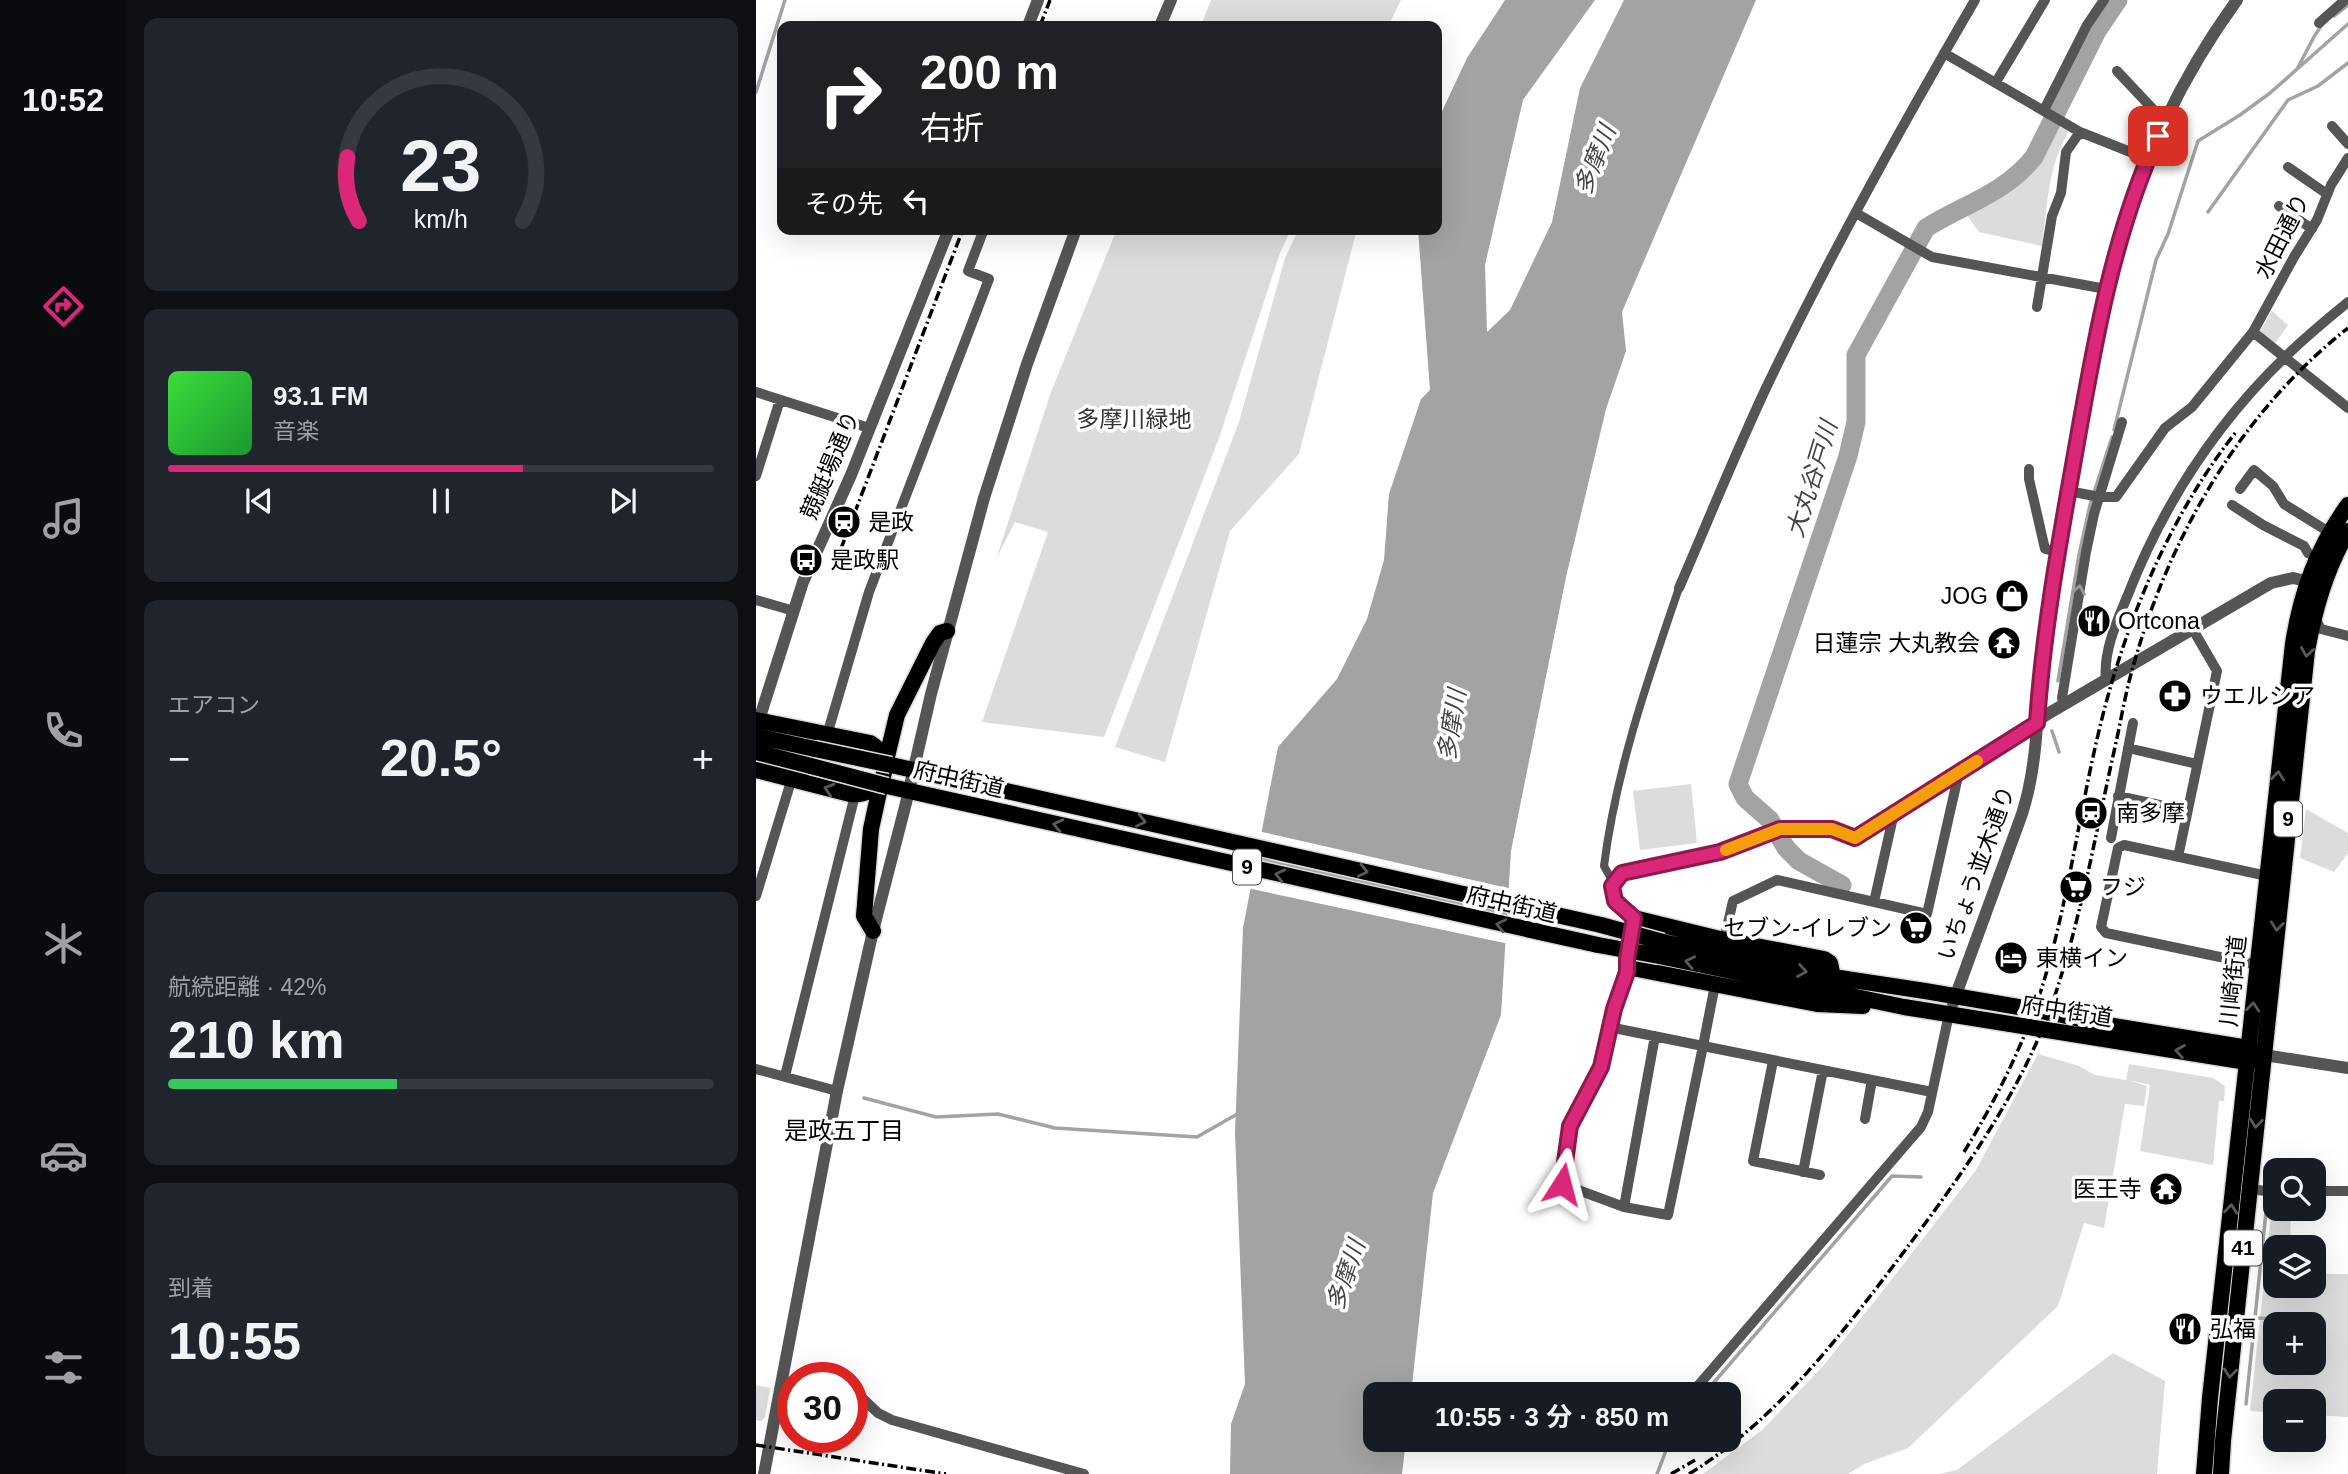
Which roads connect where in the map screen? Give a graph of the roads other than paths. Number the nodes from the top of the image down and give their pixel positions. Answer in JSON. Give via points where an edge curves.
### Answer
{"nodes":[{"id":1,"x":1038,"y":0,"type":"edge"},
{"id":2,"x":1171,"y":0,"type":"edge"},
{"id":3,"x":1975,"y":0,"type":"edge"},
{"id":4,"x":2045,"y":0,"type":"edge"},
{"id":5,"x":2104,"y":0,"type":"edge"},
{"id":6,"x":2237,"y":0,"type":"edge"},
{"id":7,"x":2345,"y":0,"type":"edge"},
{"id":8,"x":1030,"y":21,"type":"edge"},
{"id":9,"x":1162,"y":21,"type":"edge"},
{"id":10,"x":2319,"y":23,"type":"dead end"},
{"id":11,"x":1944,"y":53,"type":"junction"},
{"id":12,"x":2117,"y":71,"type":"dead end"},
{"id":13,"x":1996,"y":82,"type":"junction"},
{"id":14,"x":2049,"y":113,"type":"junction"},
{"id":15,"x":2165,"y":122,"type":"junction"},
{"id":16,"x":2332,"y":126,"type":"dead end"},
{"id":17,"x":2080,"y":132,"type":"junction"},
{"id":18,"x":2348,"y":144,"type":"edge"},
{"id":19,"x":2348,"y":158,"type":"edge"},
{"id":20,"x":2148,"y":159,"type":"junction"},
{"id":21,"x":2288,"y":167,"type":"dead end"},
{"id":22,"x":2327,"y":194,"type":"junction"},
{"id":23,"x":2279,"y":206,"type":"dead end"},
{"id":24,"x":1856,"y":213,"type":"junction"},
{"id":25,"x":2312,"y":229,"type":"junction"},
{"id":26,"x":947,"y":235,"type":"edge"},
{"id":27,"x":982,"y":235,"type":"edge"},
{"id":28,"x":1074,"y":235,"type":"edge"},
{"id":29,"x":2043,"y":278,"type":"junction"},
{"id":30,"x":2106,"y":289,"type":"junction"},
{"id":31,"x":2348,"y":302,"type":"edge"},
{"id":32,"x":2037,"y":307,"type":"dead end"},
{"id":33,"x":2253,"y":332,"type":"junction"},
{"id":34,"x":2283,"y":358,"type":"junction"},
{"id":35,"x":756,"y":392,"type":"edge"},
{"id":36,"x":780,"y":400,"type":"junction"},
{"id":37,"x":2348,"y":408,"type":"edge"},
{"id":38,"x":2122,"y":422,"type":"dead end"},
{"id":39,"x":869,"y":428,"type":"junction"},
{"id":40,"x":2029,"y":469,"type":"dead end"},
{"id":41,"x":756,"y":476,"type":"edge"},
{"id":42,"x":2240,"y":489,"type":"dead end"},
{"id":43,"x":2068,"y":491,"type":"junction"},
{"id":44,"x":2095,"y":496,"type":"junction"},
{"id":45,"x":2232,"y":505,"type":"dead end"},
{"id":46,"x":2348,"y":505,"type":"edge"},
{"id":47,"x":2348,"y":531,"type":"edge"},
{"id":48,"x":2329,"y":532,"type":"junction"},
{"id":49,"x":2058,"y":552,"type":"junction"},
{"id":50,"x":2316,"y":557,"type":"junction"},
{"id":51,"x":2315,"y":583,"type":"junction"},
{"id":52,"x":1679,"y":588,"type":"joint"},
{"id":53,"x":756,"y":600,"type":"edge"},
{"id":54,"x":794,"y":611,"type":"junction"},
{"id":55,"x":2314,"y":616,"type":"junction"},
{"id":56,"x":2192,"y":628,"type":"junction"},
{"id":57,"x":947,"y":631,"type":"junction"},
{"id":58,"x":2348,"y":636,"type":"edge"},
{"id":59,"x":2106,"y":679,"type":"junction"},
{"id":60,"x":2067,"y":704,"type":"junction"},
{"id":61,"x":2037,"y":723,"type":"junction"},
{"id":62,"x":2133,"y":723,"type":"dead end"},
{"id":63,"x":757,"y":725,"type":"edge"},
{"id":64,"x":893,"y":733,"type":"junction"},
{"id":65,"x":827,"y":735,"type":"junction"},
{"id":66,"x":870,"y":743,"type":"junction"},
{"id":67,"x":2128,"y":748,"type":"junction"},
{"id":68,"x":756,"y":752,"type":"edge"},
{"id":69,"x":2197,"y":764,"type":"junction"},
{"id":70,"x":888,"y":765,"type":"junction"},
{"id":71,"x":914,"y":769,"type":"junction"},
{"id":72,"x":756,"y":770,"type":"edge"},
{"id":73,"x":1959,"y":772,"type":"junction"},
{"id":74,"x":792,"y":778,"type":"junction"},
{"id":75,"x":884,"y":785,"type":"junction"},
{"id":76,"x":909,"y":791,"type":"junction"},
{"id":77,"x":860,"y":794,"type":"junction"},
{"id":78,"x":2118,"y":796,"type":"junction"},
{"id":79,"x":2187,"y":811,"type":"junction"},
{"id":80,"x":1894,"y":813,"type":"junction"},
{"id":81,"x":875,"y":814,"type":"junction"},
{"id":82,"x":1855,"y":838,"type":"joint"},
{"id":83,"x":2111,"y":838,"type":"dead end"},
{"id":84,"x":2178,"y":857,"type":"junction"},
{"id":85,"x":2274,"y":877,"type":"junction"},
{"id":86,"x":1614,"y":882,"type":"junction"},
{"id":87,"x":756,"y":896,"type":"edge"},
{"id":88,"x":1874,"y":902,"type":"junction"},
{"id":89,"x":1634,"y":918,"type":"junction"},
{"id":90,"x":873,"y":931,"type":"junction"},
{"id":91,"x":1724,"y":940,"type":"junction"},
{"id":92,"x":1661,"y":949,"type":"junction"},
{"id":93,"x":2258,"y":965,"type":"junction"},
{"id":94,"x":1628,"y":967,"type":"junction"},
{"id":95,"x":1832,"y":977,"type":"junction"},
{"id":96,"x":1714,"y":985,"type":"junction"},
{"id":97,"x":1955,"y":997,"type":"junction"},
{"id":98,"x":1904,"y":1007,"type":"junction"},
{"id":99,"x":1950,"y":1014,"type":"junction"},
{"id":100,"x":1609,"y":1027,"type":"junction"},
{"id":101,"x":1656,"y":1036,"type":"junction"},
{"id":102,"x":1703,"y":1046,"type":"junction"},
{"id":103,"x":2253,"y":1055,"type":"junction"},
{"id":104,"x":1773,"y":1061,"type":"junction"},
{"id":105,"x":2348,"y":1068,"type":"edge"},
{"id":106,"x":756,"y":1069,"type":"edge"},
{"id":107,"x":1823,"y":1070,"type":"junction"},
{"id":108,"x":785,"y":1076,"type":"junction"},
{"id":109,"x":1872,"y":1080,"type":"junction"},
{"id":110,"x":837,"y":1091,"type":"junction"},
{"id":111,"x":1932,"y":1092,"type":"junction"},
{"id":112,"x":1865,"y":1118,"type":"dead end"},
{"id":113,"x":1803,"y":1171,"type":"junction"},
{"id":114,"x":1820,"y":1175,"type":"dead end"},
{"id":115,"x":2249,"y":1189,"type":"junction"},
{"id":116,"x":2263,"y":1191,"type":"edge"},
{"id":117,"x":2326,"y":1191,"type":"edge"},
{"id":118,"x":2348,"y":1191,"type":"edge"},
{"id":119,"x":1624,"y":1207,"type":"junction"},
{"id":120,"x":2231,"y":1282,"type":"junction"},
{"id":121,"x":1701,"y":1382,"type":"edge"},
{"id":122,"x":868,"y":1404,"type":"edge"},
{"id":123,"x":2206,"y":1440,"type":"junction"},
{"id":124,"x":2223,"y":1441,"type":"junction"},
{"id":125,"x":764,"y":1474,"type":"edge"},
{"id":126,"x":1084,"y":1474,"type":"edge"},
{"id":127,"x":2204,"y":1474,"type":"edge"},
{"id":128,"x":2221,"y":1474,"type":"edge"}],
"edges":[{"from":1,"to":8,"type":"street"},
{"from":2,"to":9,"type":"street"},
{"from":3,"to":11,"type":"street"},
{"from":4,"to":13,"type":"street"},
{"from":5,"to":14,"type":"street","via":[[2087,25]]},
{"from":6,"to":15,"type":"street","name":"いちょう並木通り","via":[[2205,46]]},
{"from":7,"to":10,"type":"street"},
{"from":11,"to":13,"type":"street"},
{"from":11,"to":24,"type":"street"},
{"from":12,"to":15,"type":"street"},
{"from":13,"to":14,"type":"street"},
{"from":14,"to":17,"type":"street"},
{"from":15,"to":20,"type":"street","name":"いちょう並木通り"},
{"from":16,"to":18,"type":"street"},
{"from":17,"to":20,"type":"street"},
{"from":17,"to":29,"type":"street","via":[[2066,152]]},
{"from":19,"to":22,"type":"street","name":"水田通り"},
{"from":20,"to":30,"type":"street","name":"いちょう並木通り"},
{"from":21,"to":22,"type":"street"},
{"from":22,"to":25,"type":"street","name":"水田通り"},
{"from":23,"to":25,"type":"street"},
{"from":24,"to":29,"type":"street","via":[[1932,257]]},
{"from":24,"to":52,"type":"street","via":[[1766,389]]},
{"from":25,"to":33,"type":"street","name":"水田通り"},
{"from":26,"to":39,"type":"street","name":"競艇場通り"},
{"from":27,"to":65,"type":"street","via":[[968,271],[989,279],[870,592]]},
{"from":28,"to":57,"type":"street","via":[[1027,363]]},
{"from":29,"to":30,"type":"street"},
{"from":29,"to":32,"type":"street"},
{"from":30,"to":43,"type":"street","name":"いちょう並木通り"},
{"from":31,"to":34,"type":"street"},
{"from":33,"to":34,"type":"street"},
{"from":33,"to":44,"type":"street","name":"水田通り","via":[[2192,407],[2165,428],[2116,497]]},
{"from":34,"to":37,"type":"street"},
{"from":34,"to":59,"type":"street","via":[[2220,431],[2163,517],[2116,624]]},
{"from":35,"to":36,"type":"street"},
{"from":36,"to":39,"type":"street"},
{"from":36,"to":41,"type":"street"},
{"from":38,"to":44,"type":"street"},
{"from":39,"to":54,"type":"street","name":"競艇場通り"},
{"from":40,"to":49,"type":"street","via":[[2045,549]]},
{"from":42,"to":48,"type":"street","via":[[2254,470],[2284,503]]},
{"from":43,"to":44,"type":"street"},
{"from":43,"to":49,"type":"street","name":"いちょう並木通り"},
{"from":60,"to":44,"type":"street","one_way":true,"via":[[2062,698]]},
{"from":45,"to":50,"type":"street"},
{"from":46,"to":48,"type":"main road","name":"川崎街道","number":"9"},
{"from":47,"to":51,"type":"main road","name":"川崎街道","number":"9","via":[[2330,566]]},
{"from":48,"to":50,"type":"main road","name":"川崎街道","number":"9"},
{"from":49,"to":61,"type":"street","name":"いちょう並木通り","via":[[2044,634]]},
{"from":50,"to":51,"type":"main road","name":"川崎街道","number":"9"},
{"from":51,"to":55,"type":"main road","name":"川崎街道","number":"9"},
{"from":51,"to":56,"type":"street","via":[[2278,580]]},
{"from":85,"to":51,"type":"main road","name":"川崎街道","number":"9","one_way":true,"via":[[2293,644],[2297,618]]},
{"from":52,"to":86,"type":"street","via":[[1636,720],[1613,812],[1604,866]]},
{"from":53,"to":54,"type":"street"},
{"from":54,"to":63,"type":"street","name":"競艇場通り"},
{"from":55,"to":58,"type":"street","via":[[2321,629]]},
{"from":55,"to":85,"type":"main road","name":"川崎街道","number":"9","one_way":true},
{"from":56,"to":59,"type":"street"},
{"from":56,"to":69,"type":"street","via":[[2217,671]]},
{"from":57,"to":64,"type":"main road","via":[[933,643],[897,715]]},
{"from":57,"to":71,"type":"street"},
{"from":59,"to":60,"type":"street"},
{"from":60,"to":61,"type":"street"},
{"from":61,"to":73,"type":"street"},
{"from":61,"to":97,"type":"street","name":"いちょう並木通り","via":[[2026,800]]},
{"from":62,"to":67,"type":"street"},
{"from":63,"to":65,"type":"main road"},
{"from":63,"to":70,"type":"main road","name":"府中街道","number":"9","bridge":true,"via":[[815,750]]},
{"from":64,"to":66,"type":"main road"},
{"from":64,"to":70,"type":"main road"},
{"from":65,"to":66,"type":"main road"},
{"from":66,"to":70,"type":"main road"},
{"from":67,"to":69,"type":"street"},
{"from":67,"to":78,"type":"street"},
{"from":68,"to":75,"type":"main road","name":"府中街道","number":"9","bridge":true},
{"from":69,"to":79,"type":"street"},
{"from":70,"to":71,"type":"main road","name":"府中街道","number":"9"},
{"from":70,"to":75,"type":"main road"},
{"from":71,"to":76,"type":"street"},
{"from":71,"to":92,"type":"main road","name":"府中街道","number":"9","one_way":true,"bridge":true,"via":[[1572,918]]},
{"from":72,"to":74,"type":"main road"},
{"from":73,"to":80,"type":"street"},
{"from":73,"to":88,"type":"street","via":[[1927,914]]},
{"from":77,"to":74,"type":"main road","one_way":true},
{"from":74,"to":87,"type":"street"},
{"from":75,"to":76,"type":"main road","name":"府中街道","number":"9"},
{"from":75,"to":77,"type":"main road"},
{"from":75,"to":81,"type":"main road"},
{"from":76,"to":90,"type":"street"},
{"from":92,"to":76,"type":"main road","name":"府中街道","number":"9","one_way":true,"bridge":true,"via":[[1568,940]]},
{"from":77,"to":81,"type":"main road","via":[[872,801]]},
{"from":77,"to":108,"type":"street"},
{"from":78,"to":79,"type":"street"},
{"from":78,"to":83,"type":"street"},
{"from":79,"to":84,"type":"street"},
{"from":80,"to":82,"type":"street"},
{"from":80,"to":88,"type":"street"},
{"from":81,"to":90,"type":"main road","via":[[864,916]]},
{"from":82,"to":86,"type":"street","via":[[1832,829],[1776,830],[1720,852],[1622,873]]},
{"from":84,"to":85,"type":"street"},
{"from":84,"to":93,"type":"street","via":[[2124,845],[2118,848],[2101,927],[2106,933]]},
{"from":85,"to":93,"type":"main road","name":"川崎街道","number":"9"},
{"from":85,"to":103,"type":"main road","name":"川崎街道","number":"9","one_way":true},
{"from":86,"to":89,"type":"street","via":[[1615,901]]},
{"from":88,"to":91,"type":"street","via":[[1777,880],[1733,901]]},
{"from":89,"to":91,"type":"main road"},
{"from":89,"to":94,"type":"street"},
{"from":90,"to":110,"type":"street"},
{"from":91,"to":95,"type":"main road","via":[[1824,959],[1830,963]]},
{"from":92,"to":95,"type":"main road","name":"府中街道","number":"9","one_way":true},
{"from":98,"to":92,"type":"main road","name":"府中街道","number":"9","one_way":true},
{"from":103,"to":93,"type":"main road","name":"川崎街道","number":"9","one_way":true},
{"from":94,"to":96,"type":"main road"},
{"from":94,"to":100,"type":"street"},
{"from":95,"to":97,"type":"main road","name":"府中街道","number":"9"},
{"from":96,"to":98,"type":"main road","via":[[1816,1004]]},
{"from":96,"to":102,"type":"street"},
{"from":97,"to":99,"type":"street","name":"いちょう並木通り"},
{"from":97,"to":103,"type":"main road","name":"府中街道","number":"9"},
{"from":98,"to":99,"type":"main road","name":"府中街道","number":"9"},
{"from":103,"to":99,"type":"main road","name":"府中街道","number":"9","one_way":true},
{"from":99,"to":111,"type":"street"},
{"from":100,"to":101,"type":"street"},
{"from":100,"to":119,"type":"street","via":[[1601,1067],[1570,1126],[1562,1184]]},
{"from":101,"to":102,"type":"street"},
{"from":101,"to":119,"type":"street"},
{"from":102,"to":104,"type":"street"},
{"from":102,"to":119,"type":"street","via":[[1668,1215]]},
{"from":103,"to":105,"type":"street"},
{"from":103,"to":115,"type":"main road","name":"川崎街道","number":"41","one_way":true},
{"from":120,"to":103,"type":"main road","name":"川崎街道","number":"41","one_way":true},
{"from":104,"to":107,"type":"street"},
{"from":104,"to":113,"type":"street","via":[[1753,1161]]},
{"from":106,"to":108,"type":"street"},
{"from":107,"to":109,"type":"street"},
{"from":107,"to":113,"type":"street"},
{"from":108,"to":110,"type":"street"},
{"from":109,"to":111,"type":"street"},
{"from":109,"to":112,"type":"street"},
{"from":110,"to":125,"type":"street"},
{"from":111,"to":121,"type":"street","via":[[1921,1127]]},
{"from":113,"to":114,"type":"street"},
{"from":115,"to":116,"type":"street"},
{"from":115,"to":120,"type":"main road","name":"川崎街道","number":"41"},
{"from":117,"to":118,"type":"street"},
{"from":120,"to":123,"type":"main road","name":"川崎街道","number":"41"},
{"from":120,"to":124,"type":"main road","name":"川崎街道","number":"41","one_way":true},
{"from":122,"to":126,"type":"street","via":[[892,1420]]},
{"from":123,"to":124,"type":"main road"},
{"from":123,"to":127,"type":"main road","name":"川崎街道","number":"41"},
{"from":124,"to":128,"type":"main road","name":"川崎街道","number":"41"}]}
